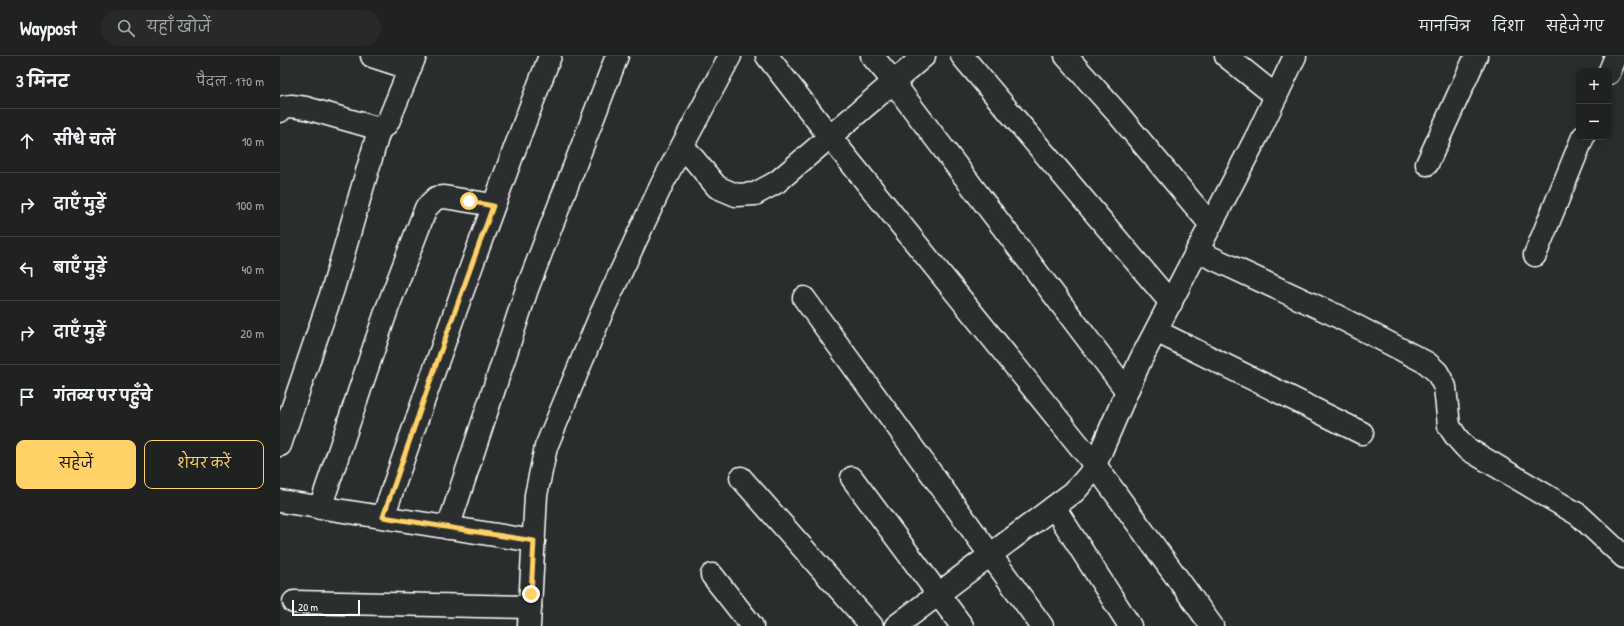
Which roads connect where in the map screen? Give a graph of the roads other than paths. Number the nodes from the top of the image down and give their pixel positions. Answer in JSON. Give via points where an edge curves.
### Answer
{"nodes":[{"id":1,"x":372,"y":56,"type":"edge"},
{"id":2,"x":550,"y":56,"type":"edge"},
{"id":3,"x":616,"y":56,"type":"edge"},
{"id":4,"x":730,"y":56,"type":"edge"},
{"id":5,"x":767,"y":56,"type":"edge"},
{"id":6,"x":872,"y":56,"type":"edge"},
{"id":7,"x":924,"y":56,"type":"edge"},
{"id":8,"x":962,"y":56,"type":"edge"},
{"id":9,"x":1066,"y":56,"type":"edge"},
{"id":10,"x":1226,"y":56,"type":"edge"},
{"id":11,"x":1295,"y":56,"type":"edge"},
{"id":12,"x":1476,"y":56,"type":"edge"},
{"id":13,"x":1616,"y":56,"type":"edge"},
{"id":14,"x":412,"y":62,"type":"edge"},
{"id":15,"x":1611,"y":68,"type":"edge"},
{"id":16,"x":894,"y":82,"type":"junction"},
{"id":17,"x":1276,"y":96,"type":"junction"},
{"id":18,"x":280,"y":111,"type":"edge"},
{"id":19,"x":380,"y":127,"type":"junction"},
{"id":20,"x":830,"y":137,"type":"junction"},
{"id":21,"x":1582,"y":140,"type":"edge"},
{"id":22,"x":683,"y":146,"type":"junction"},
{"id":23,"x":1427,"y":164,"type":"dead end"},
{"id":24,"x":493,"y":206,"type":"junction"},
{"id":25,"x":1211,"y":225,"type":"junction"},
{"id":26,"x":1198,"y":251,"type":"junction"},
{"id":27,"x":1535,"y":256,"type":"dead end"},
{"id":28,"x":804,"y":298,"type":"dead end"},
{"id":29,"x":1171,"y":302,"type":"junction"},
{"id":30,"x":1156,"y":332,"type":"junction"},
{"id":31,"x":1127,"y":391,"type":"junction"},
{"id":32,"x":1362,"y":434,"type":"dead end"},
{"id":33,"x":280,"y":445,"type":"edge"},
{"id":34,"x":1095,"y":465,"type":"junction"},
{"id":35,"x":741,"y":478,"type":"dead end"},
{"id":36,"x":852,"y":478,"type":"dead end"},
{"id":37,"x":280,"y":501,"type":"edge"},
{"id":38,"x":1054,"y":507,"type":"junction"},
{"id":39,"x":320,"y":508,"type":"junction"},
{"id":40,"x":383,"y":517,"type":"junction"},
{"id":41,"x":448,"y":528,"type":"junction"},
{"id":42,"x":534,"y":541,"type":"junction"},
{"id":43,"x":991,"y":555,"type":"junction"},
{"id":44,"x":1624,"y":557,"type":"edge"},
{"id":45,"x":712,"y":575,"type":"dead end"},
{"id":46,"x":938,"y":593,"type":"junction"},
{"id":47,"x":294,"y":602,"type":"dead end"},
{"id":48,"x":530,"y":616,"type":"edge"},
{"id":49,"x":752,"y":626,"type":"edge"},
{"id":50,"x":872,"y":626,"type":"edge"},
{"id":51,"x":896,"y":626,"type":"edge"},
{"id":52,"x":962,"y":626,"type":"edge"},
{"id":53,"x":1042,"y":626,"type":"edge"},
{"id":54,"x":1130,"y":626,"type":"edge"},
{"id":55,"x":1212,"y":626,"type":"edge"}],
"edges":[{"from":1,"to":14,"type":"street"},
{"from":2,"to":24,"type":"street"},
{"from":3,"to":41,"type":"street","via":[[527,289]]},
{"from":4,"to":22,"type":"street"},
{"from":5,"to":20,"type":"street"},
{"from":6,"to":16,"type":"street"},
{"from":7,"to":16,"type":"street"},
{"from":8,"to":29,"type":"street"},
{"from":9,"to":25,"type":"street"},
{"from":10,"to":17,"type":"street"},
{"from":11,"to":17,"type":"street"},
{"from":12,"to":23,"type":"street"},
{"from":13,"to":15,"type":"street"},
{"from":14,"to":19,"type":"street","via":[[388,122]]},
{"from":16,"to":20,"type":"street"},
{"from":16,"to":31,"type":"street"},
{"from":17,"to":25,"type":"street"},
{"from":18,"to":19,"type":"street","via":[[291,106],[306,108]]},
{"from":19,"to":33,"type":"street","via":[[333,289]]},
{"from":20,"to":22,"type":"street","via":[[777,182],[754,194],[736,194],[717,187]]},
{"from":20,"to":34,"type":"street"},
{"from":21,"to":27,"type":"street"},
{"from":22,"to":42,"type":"street","via":[[662,184],[602,312],[546,447],[536,495]]},
{"from":24,"to":39,"type":"street","via":[[444,197],[436,198],[426,208],[387,308]]},
{"from":24,"to":40,"type":"street"},
{"from":25,"to":26,"type":"street"},
{"from":26,"to":29,"type":"street"},
{"from":26,"to":44,"type":"street","via":[[1335,315],[1427,363],[1437,372],[1445,387],[1450,426],[1466,448],[1580,515]]},
{"from":28,"to":43,"type":"street"},
{"from":29,"to":30,"type":"street"},
{"from":30,"to":31,"type":"street"},
{"from":30,"to":32,"type":"street"},
{"from":31,"to":34,"type":"street"},
{"from":34,"to":38,"type":"street","via":[[1082,485]]},
{"from":34,"to":55,"type":"street"},
{"from":35,"to":50,"type":"street"},
{"from":36,"to":46,"type":"street"},
{"from":37,"to":39,"type":"street"},
{"from":38,"to":43,"type":"street"},
{"from":38,"to":54,"type":"street"},
{"from":39,"to":40,"type":"street"},
{"from":40,"to":41,"type":"street"},
{"from":41,"to":42,"type":"street"},
{"from":42,"to":48,"type":"street"},
{"from":43,"to":46,"type":"street"},
{"from":43,"to":53,"type":"street"},
{"from":45,"to":49,"type":"street"},
{"from":46,"to":51,"type":"street"},
{"from":46,"to":52,"type":"street"},
{"from":47,"to":48,"type":"street"}]}
